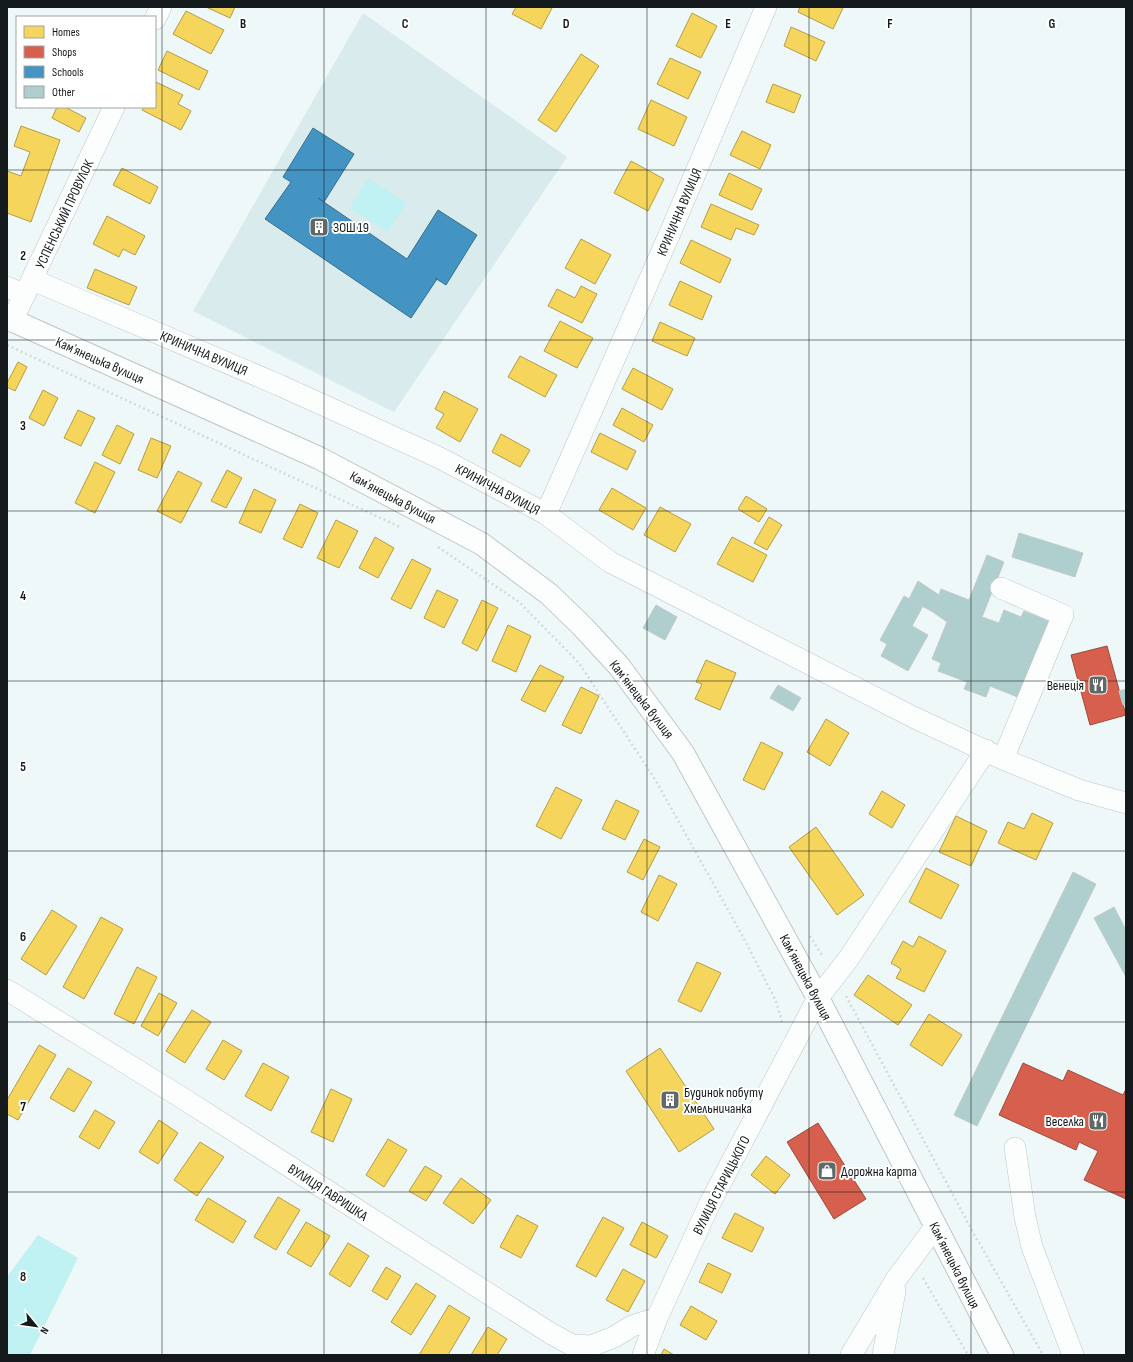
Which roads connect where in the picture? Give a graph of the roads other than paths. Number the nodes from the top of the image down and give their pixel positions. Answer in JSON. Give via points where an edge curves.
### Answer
{"nodes":[{"id":1,"x":161,"y":7,"type":"edge"},
{"id":2,"x":762,"y":8,"type":"edge"},
{"id":3,"x":156,"y":17,"type":"edge"},
{"id":4,"x":113,"y":108,"type":"edge"},
{"id":5,"x":22,"y":287,"type":"edge"},
{"id":6,"x":10,"y":320,"type":"edge"},
{"id":7,"x":546,"y":514,"type":"junction"},
{"id":8,"x":1001,"y":588,"type":"dead end"},
{"id":9,"x":995,"y":755,"type":"junction"},
{"id":10,"x":1126,"y":803,"type":"edge"},
{"id":11,"x":7,"y":990,"type":"edge"},
{"id":12,"x":818,"y":998,"type":"junction"},
{"id":13,"x":1015,"y":1148,"type":"dead end"},
{"id":14,"x":935,"y":1227,"type":"junction"},
{"id":15,"x":897,"y":1278,"type":"junction"},
{"id":16,"x":658,"y":1318,"type":"junction"},
{"id":17,"x":643,"y":1355,"type":"edge"},
{"id":18,"x":851,"y":1355,"type":"edge"},
{"id":19,"x":883,"y":1355,"type":"edge"},
{"id":20,"x":1002,"y":1355,"type":"edge"},
{"id":21,"x":1073,"y":1355,"type":"edge"}],
"edges":[{"from":1,"to":3,"type":"street"},
{"from":2,"to":7,"type":"street","name":"КРИНИЧНА ВУЛИЦЯ","via":[[667,240]]},
{"from":4,"to":5,"type":"street","name":"УСПЕНСЬКИЙ ПРОВУЛОК"},
{"from":5,"to":6,"type":"street","name":"УСПЕНСЬКИЙ ПРОВУЛОК"},
{"from":5,"to":7,"type":"street","name":"КРИНИЧНА ВУЛИЦЯ","via":[[279,385],[440,458]]},
{"from":6,"to":12,"type":"main road","name":"Камʼянецька вулиця","via":[[319,458],[482,544],[548,594],[619,666],[683,753]]},
{"from":7,"to":9,"type":"street","via":[[610,562],[913,717]]},
{"from":8,"to":9,"type":"street","name":"ВУЛИЦЯ СТАРИЦЬКОГО","via":[[1063,615]]},
{"from":9,"to":10,"type":"street","via":[[1080,790]]},
{"from":9,"to":12,"type":"street","name":"ВУЛИЦЯ СТАРИЦЬКОГО","via":[[850,958]]},
{"from":11,"to":16,"type":"street","name":"ВУЛИЦЯ ГАВРИШКА","via":[[566,1342],[572,1345],[591,1346],[614,1338],[632,1326]]},
{"from":12,"to":14,"type":"main road","name":"Камʼянецька вулиця"},
{"from":12,"to":16,"type":"street","name":"ВУЛИЦЯ СТАРИЦЬКОГО","via":[[710,1203]]},
{"from":13,"to":21,"type":"street","via":[[1032,1247]]},
{"from":14,"to":15,"type":"street"},
{"from":14,"to":20,"type":"main road","name":"Камʼянецька вулиця"},
{"from":15,"to":18,"type":"street"},
{"from":15,"to":19,"type":"street"},
{"from":16,"to":17,"type":"street","name":"ВУЛИЦЯ СТАРИЦЬКОГО"}]}
